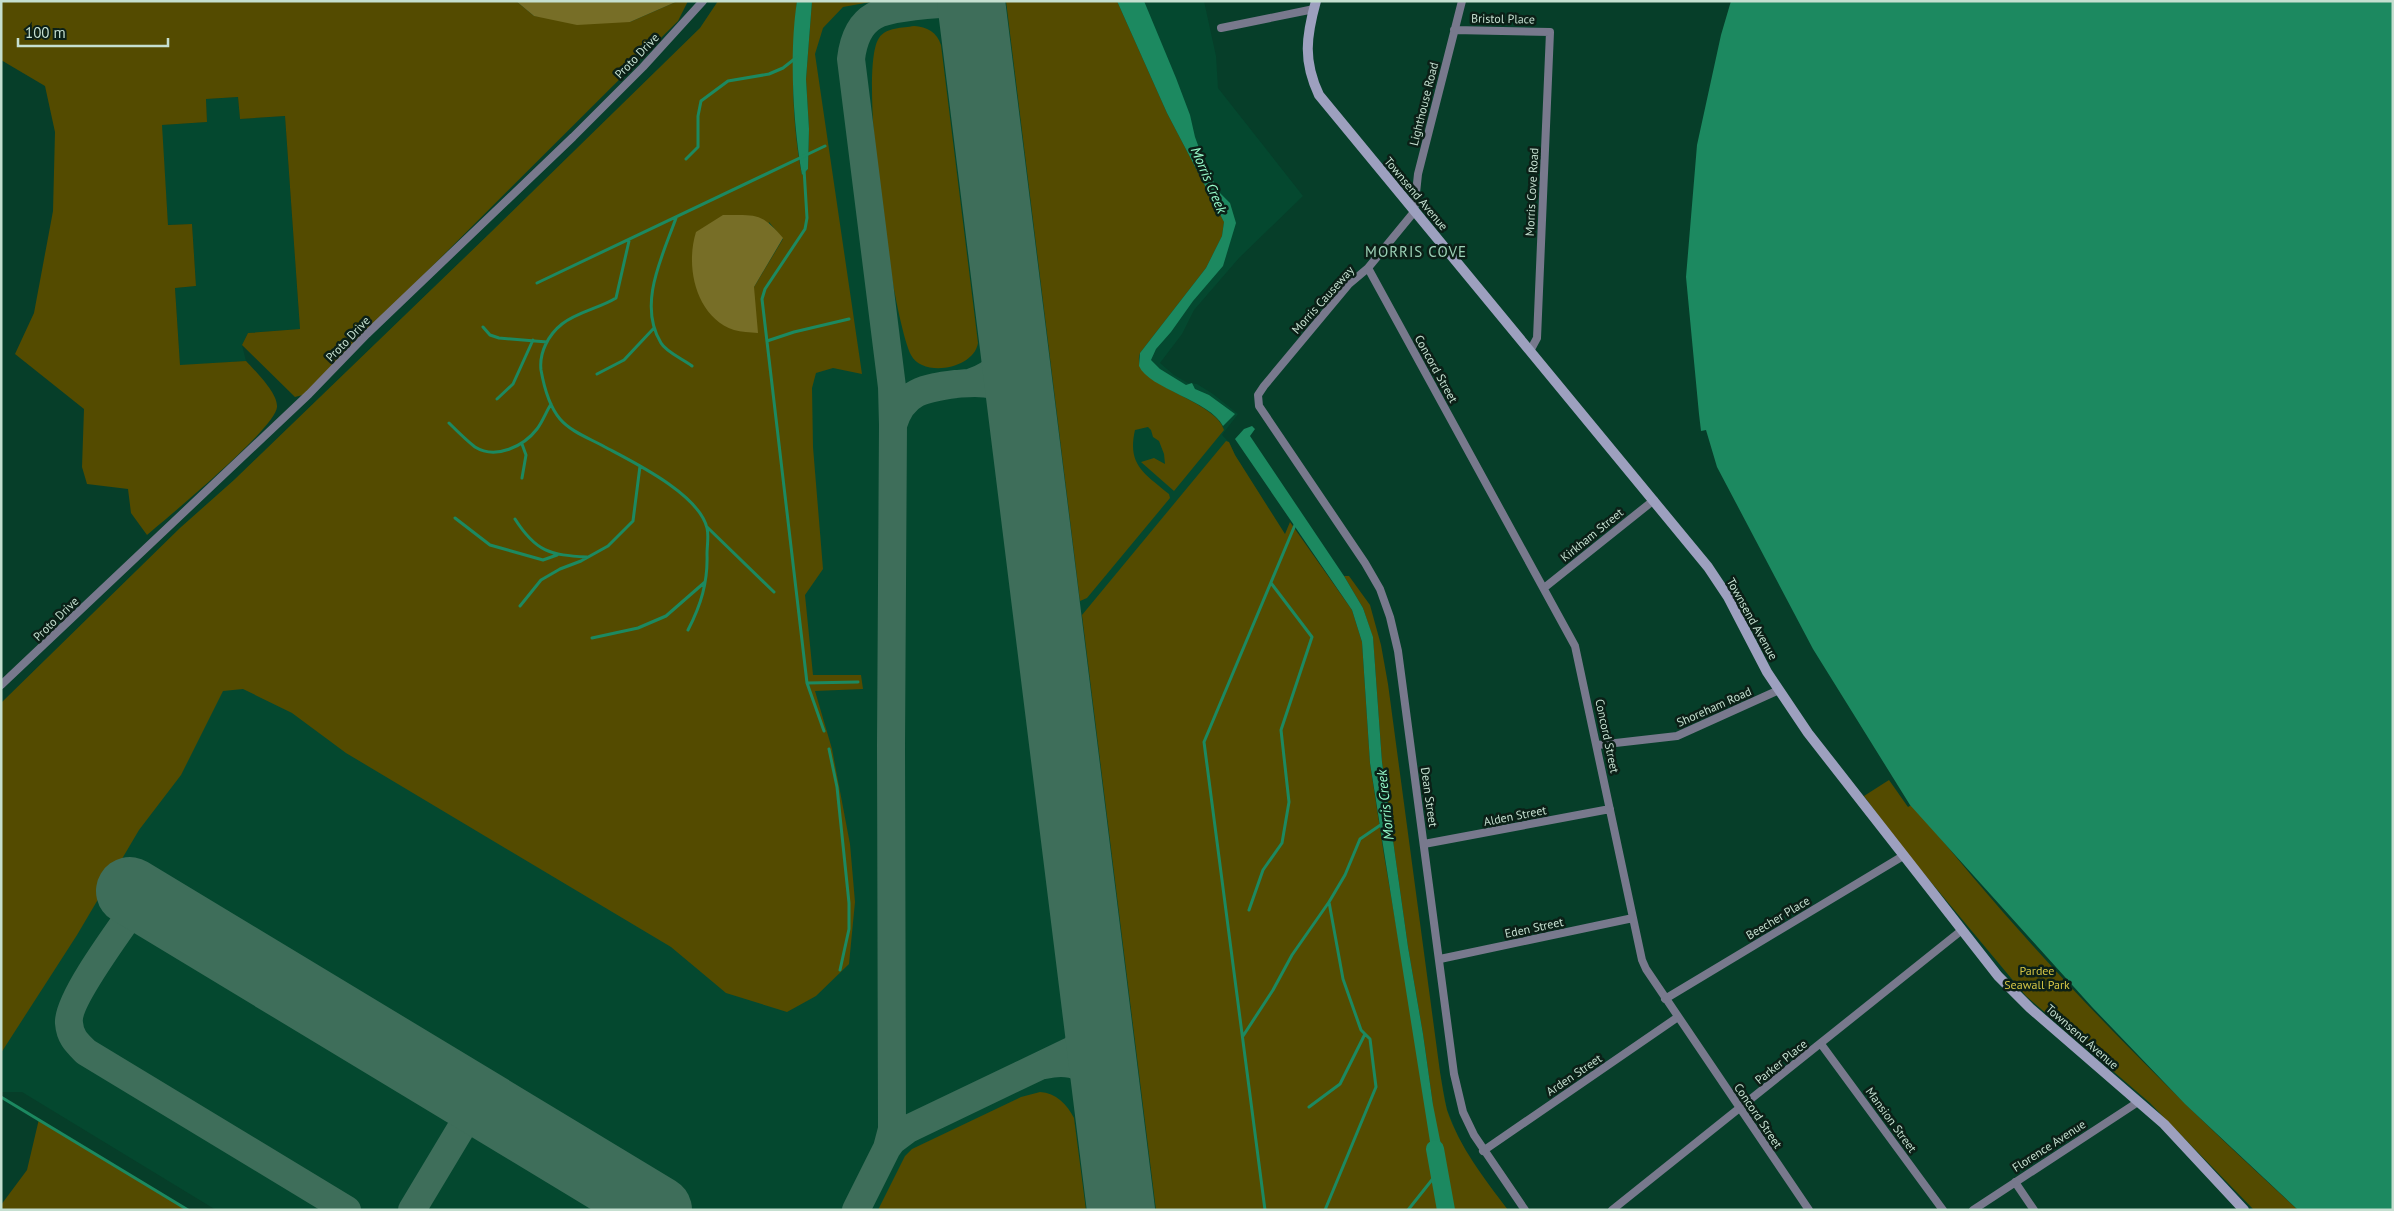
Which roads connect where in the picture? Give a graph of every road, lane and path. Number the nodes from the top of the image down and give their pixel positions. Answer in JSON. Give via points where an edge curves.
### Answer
{"nodes":[{"id":1,"x":703,"y":1,"type":"edge"},
{"id":2,"x":1462,"y":1,"type":"edge"},
{"id":3,"x":1315,"y":5,"type":"edge"},
{"id":4,"x":1220,"y":28,"type":"dead end"},
{"id":5,"x":1454,"y":30,"type":"junction"},
{"id":6,"x":1550,"y":32,"type":"joint"},
{"id":7,"x":1414,"y":212,"type":"junction"},
{"id":8,"x":1368,"y":268,"type":"junction"},
{"id":9,"x":1530,"y":351,"type":"junction"},
{"id":10,"x":1259,"y":406,"type":"joint"},
{"id":11,"x":1654,"y":500,"type":"junction"},
{"id":12,"x":1544,"y":588,"type":"junction"},
{"id":13,"x":1,"y":685,"type":"edge"},
{"id":14,"x":1779,"y":690,"type":"junction"},
{"id":15,"x":1598,"y":745,"type":"junction"},
{"id":16,"x":1610,"y":809,"type":"junction"},
{"id":17,"x":1424,"y":844,"type":"junction"},
{"id":18,"x":1903,"y":856,"type":"junction"},
{"id":19,"x":1633,"y":918,"type":"junction"},
{"id":20,"x":1962,"y":930,"type":"junction"},
{"id":21,"x":1440,"y":959,"type":"junction"},
{"id":22,"x":1665,"y":999,"type":"junction"},
{"id":23,"x":1678,"y":1017,"type":"junction"},
{"id":24,"x":1821,"y":1044,"type":"junction"},
{"id":25,"x":2138,"y":1102,"type":"junction"},
{"id":26,"x":1740,"y":1109,"type":"junction"},
{"id":27,"x":1483,"y":1151,"type":"junction"},
{"id":28,"x":2015,"y":1182,"type":"junction"},
{"id":29,"x":1525,"y":1210,"type":"edge"},
{"id":30,"x":1612,"y":1210,"type":"edge"},
{"id":31,"x":1809,"y":1210,"type":"edge"},
{"id":32,"x":1943,"y":1210,"type":"edge"},
{"id":33,"x":1973,"y":1210,"type":"edge"},
{"id":34,"x":2034,"y":1210,"type":"edge"},
{"id":35,"x":2244,"y":1210,"type":"edge"}],
"edges":[{"from":1,"to":13,"type":"street","name":"Proto Drive","via":[[573,137],[367,334],[309,394]]},
{"from":2,"to":5,"type":"street","name":"Lighthouse Road"},
{"from":3,"to":4,"type":"street"},
{"from":3,"to":7,"type":"main road","name":"Townsend Avenue","via":[[1308,35],[1307,59],[1318,96]]},
{"from":5,"to":6,"type":"street","name":"Bristol Place"},
{"from":5,"to":7,"type":"street","name":"Lighthouse Road","via":[[1418,174]]},
{"from":6,"to":9,"type":"street","name":"Morris Cove Road","via":[[1537,338]]},
{"from":7,"to":8,"type":"street","name":"Morris Causeway"},
{"from":7,"to":9,"type":"main road","name":"Townsend Avenue"},
{"from":8,"to":10,"type":"street","name":"Morris Causeway","via":[[1350,284],[1264,386],[1258,395]]},
{"from":8,"to":12,"type":"street","name":"Concord Street"},
{"from":9,"to":11,"type":"main road","name":"Townsend Avenue"},
{"from":10,"to":17,"type":"street","name":"Dean Street","via":[[1380,589],[1398,651]]},
{"from":11,"to":12,"type":"street","name":"Kirkham Street"},
{"from":11,"to":14,"type":"main road","name":"Townsend Avenue","via":[[1720,584]]},
{"from":12,"to":15,"type":"street","name":"Concord Street","via":[[1575,646]]},
{"from":14,"to":15,"type":"street","name":"Shoreham Road","via":[[1678,736]]},
{"from":14,"to":18,"type":"main road","name":"Townsend Avenue","via":[[1830,763]]},
{"from":15,"to":16,"type":"street","name":"Concord Street"},
{"from":16,"to":17,"type":"street","name":"Alden Street"},
{"from":16,"to":19,"type":"street","name":"Concord Street"},
{"from":17,"to":21,"type":"street","name":"Dean Street"},
{"from":18,"to":20,"type":"main road","name":"Townsend Avenue"},
{"from":18,"to":22,"type":"street","name":"Beecher Place"},
{"from":19,"to":21,"type":"street","name":"Eden Street"},
{"from":19,"to":22,"type":"street","name":"Concord Street","via":[[1642,960]]},
{"from":20,"to":24,"type":"street","name":"Parker Place"},
{"from":20,"to":25,"type":"main road","name":"Townsend Avenue","via":[[1998,976],[2030,1008]]},
{"from":21,"to":27,"type":"street","name":"Dean Street","via":[[1454,1074],[1463,1112]]},
{"from":22,"to":23,"type":"street","name":"Concord Street"},
{"from":23,"to":26,"type":"street","name":"Concord Street"},
{"from":23,"to":27,"type":"street","name":"Arden Street"},
{"from":24,"to":26,"type":"street","name":"Parker Place"},
{"from":24,"to":32,"type":"street","name":"Mansion Street"},
{"from":25,"to":28,"type":"street","name":"Florence Avenue"},
{"from":25,"to":35,"type":"main road","name":"Townsend Avenue","via":[[2164,1124]]},
{"from":26,"to":30,"type":"street","name":"Parker Place"},
{"from":26,"to":31,"type":"street","name":"Concord Street"},
{"from":27,"to":29,"type":"street","name":"Dean Street"},
{"from":28,"to":33,"type":"street","name":"Florence Avenue"},
{"from":28,"to":34,"type":"street"}]}
